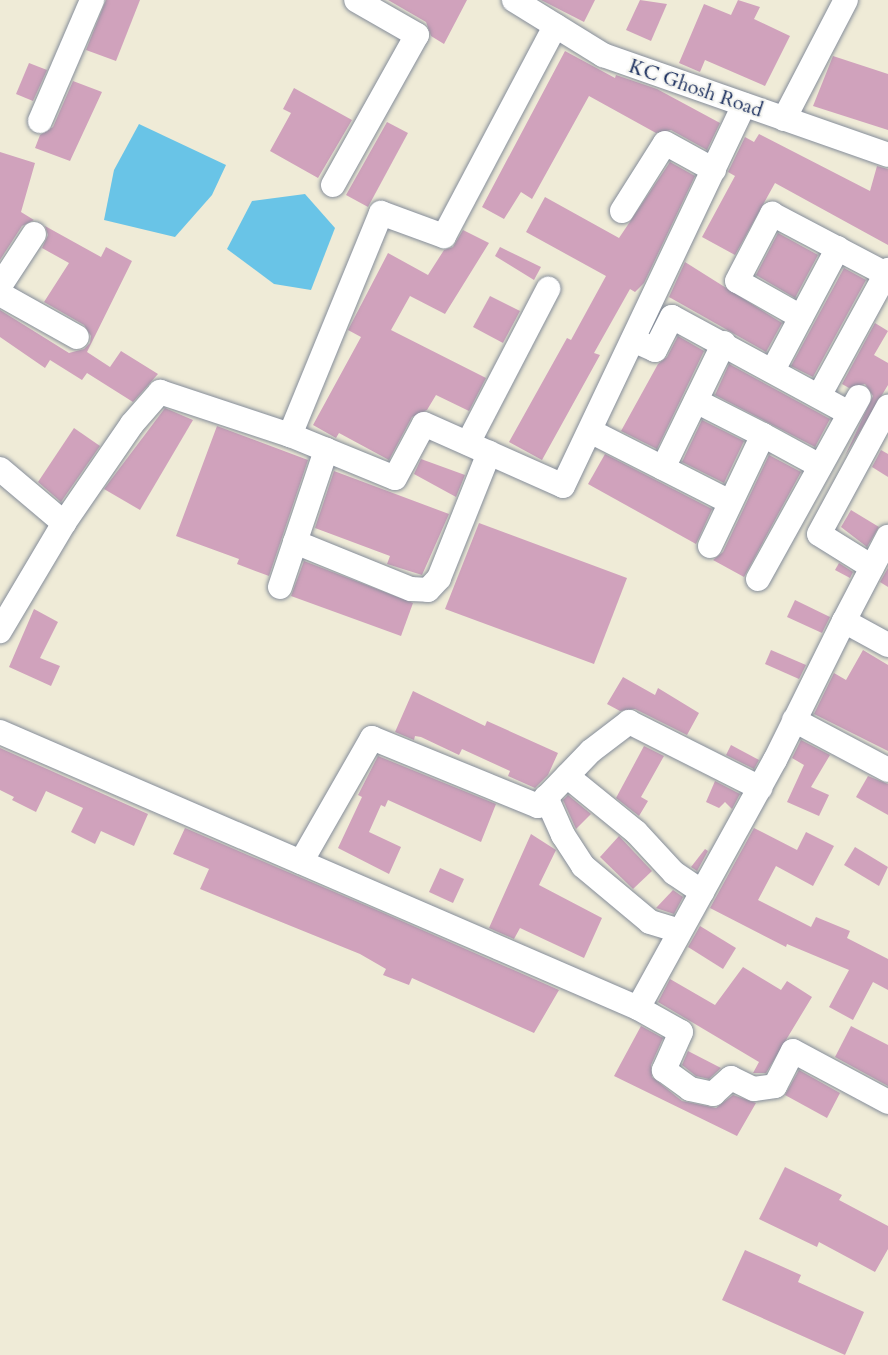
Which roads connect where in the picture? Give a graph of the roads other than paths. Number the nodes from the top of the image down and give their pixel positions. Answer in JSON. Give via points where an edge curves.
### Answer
{"nodes":[{"id":1,"x":92,"y":0,"type":"edge"},
{"id":2,"x":356,"y":0,"type":"edge"},
{"id":3,"x":846,"y":0,"type":"edge"},
{"id":4,"x":527,"y":3,"type":"edge"},
{"id":5,"x":555,"y":26,"type":"junction"},
{"id":6,"x":744,"y":105,"type":"junction"},
{"id":7,"x":784,"y":119,"type":"junction"},
{"id":8,"x":40,"y":121,"type":"dead end"},
{"id":9,"x":888,"y":155,"type":"edge"},
{"id":10,"x":714,"y":170,"type":"junction"},
{"id":11,"x":333,"y":185,"type":"dead end"},
{"id":12,"x":622,"y":211,"type":"dead end"},
{"id":13,"x":34,"y":234,"type":"dead end"},
{"id":14,"x":838,"y":248,"type":"junction"},
{"id":15,"x":887,"y":272,"type":"edge"},
{"id":16,"x":0,"y":286,"type":"edge"},
{"id":17,"x":548,"y":290,"type":"dead end"},
{"id":18,"x":0,"y":294,"type":"edge"},
{"id":19,"x":801,"y":317,"type":"junction"},
{"id":20,"x":77,"y":338,"type":"dead end"},
{"id":21,"x":633,"y":340,"type":"junction"},
{"id":22,"x":724,"y":343,"type":"junction"},
{"id":23,"x":773,"y":370,"type":"junction"},
{"id":24,"x":819,"y":396,"type":"junction"},
{"id":25,"x":696,"y":400,"type":"junction"},
{"id":26,"x":888,"y":407,"type":"edge"},
{"id":27,"x":590,"y":431,"type":"junction"},
{"id":28,"x":290,"y":435,"type":"junction"},
{"id":29,"x":763,"y":435,"type":"junction"},
{"id":30,"x":479,"y":448,"type":"junction"},
{"id":31,"x":326,"y":450,"type":"junction"},
{"id":32,"x":820,"y":466,"type":"junction"},
{"id":33,"x":663,"y":468,"type":"junction"},
{"id":34,"x":0,"y":469,"type":"edge"},
{"id":35,"x":730,"y":502,"type":"junction"},
{"id":36,"x":64,"y":523,"type":"junction"},
{"id":37,"x":888,"y":537,"type":"edge"},
{"id":38,"x":295,"y":542,"type":"junction"},
{"id":39,"x":710,"y":546,"type":"dead end"},
{"id":40,"x":872,"y":567,"type":"junction"},
{"id":41,"x":758,"y":579,"type":"dead end"},
{"id":42,"x":280,"y":587,"type":"dead end"},
{"id":43,"x":844,"y":621,"type":"junction"},
{"id":44,"x":0,"y":631,"type":"edge"},
{"id":45,"x":888,"y":645,"type":"edge"},
{"id":46,"x":794,"y":720,"type":"junction"},
{"id":47,"x":0,"y":732,"type":"edge"},
{"id":48,"x":888,"y":771,"type":"edge"},
{"id":49,"x":567,"y":776,"type":"junction"},
{"id":50,"x":759,"y":788,"type":"junction"},
{"id":51,"x":546,"y":797,"type":"junction"},
{"id":52,"x":301,"y":862,"type":"junction"},
{"id":53,"x":702,"y":892,"type":"junction"},
{"id":54,"x":680,"y":931,"type":"junction"},
{"id":55,"x":638,"y":1008,"type":"junction"},
{"id":56,"x":888,"y":1102,"type":"edge"}],
"edges":[{"from":1,"to":8,"type":"street"},
{"from":2,"to":11,"type":"street","via":[[417,35]]},
{"from":3,"to":7,"type":"street"},
{"from":4,"to":5,"type":"street","name":"KC Ghosh Road"},
{"from":5,"to":6,"type":"street","name":"KC Ghosh Road","via":[[603,55]]},
{"from":5,"to":28,"type":"street","via":[[444,236],[381,213]]},
{"from":6,"to":7,"type":"street","name":"KC Ghosh Road"},
{"from":6,"to":10,"type":"street"},
{"from":7,"to":9,"type":"street","name":"KC Ghosh Road"},
{"from":10,"to":12,"type":"street","via":[[665,143]]},
{"from":10,"to":21,"type":"street"},
{"from":13,"to":16,"type":"street"},
{"from":14,"to":15,"type":"street"},
{"from":14,"to":19,"type":"street"},
{"from":14,"to":19,"type":"street","via":[[772,214],[737,281]]},
{"from":15,"to":24,"type":"street"},
{"from":17,"to":30,"type":"street"},
{"from":18,"to":20,"type":"street"},
{"from":19,"to":23,"type":"street"},
{"from":21,"to":22,"type":"street","via":[[655,350],[672,317]]},
{"from":21,"to":27,"type":"street"},
{"from":22,"to":23,"type":"street"},
{"from":22,"to":25,"type":"street"},
{"from":23,"to":24,"type":"street"},
{"from":24,"to":32,"type":"street","via":[[854,405]]},
{"from":25,"to":29,"type":"street"},
{"from":25,"to":33,"type":"street"},
{"from":26,"to":40,"type":"street","via":[[819,534]]},
{"from":27,"to":30,"type":"street","via":[[563,486]]},
{"from":27,"to":33,"type":"street"},
{"from":28,"to":31,"type":"street"},
{"from":28,"to":36,"type":"street","via":[[160,392],[132,424]]},
{"from":29,"to":32,"type":"street"},
{"from":29,"to":35,"type":"street"},
{"from":30,"to":31,"type":"street","via":[[424,424],[395,478]]},
{"from":30,"to":38,"type":"street","via":[[439,578],[428,590],[411,589]]},
{"from":31,"to":38,"type":"street"},
{"from":32,"to":41,"type":"street"},
{"from":33,"to":35,"type":"street"},
{"from":34,"to":36,"type":"street"},
{"from":35,"to":39,"type":"street"},
{"from":36,"to":44,"type":"street"},
{"from":37,"to":40,"type":"street"},
{"from":38,"to":42,"type":"street"},
{"from":40,"to":43,"type":"street"},
{"from":43,"to":45,"type":"street"},
{"from":43,"to":46,"type":"street"},
{"from":46,"to":48,"type":"street"},
{"from":46,"to":50,"type":"street"},
{"from":47,"to":52,"type":"street"},
{"from":49,"to":50,"type":"street","via":[[628,722]]},
{"from":49,"to":51,"type":"street"},
{"from":49,"to":53,"type":"street","via":[[636,832],[674,873]]},
{"from":50,"to":53,"type":"street"},
{"from":51,"to":52,"type":"street","via":[[538,806],[372,738]]},
{"from":51,"to":54,"type":"street","via":[[562,835],[583,866],[650,922]]},
{"from":52,"to":55,"type":"street"},
{"from":53,"to":54,"type":"street"},
{"from":54,"to":55,"type":"street"},
{"from":55,"to":56,"type":"street","via":[[681,1032],[664,1070],[690,1089],[713,1094],[731,1077],[754,1089],[775,1086],[793,1051]]}]}
